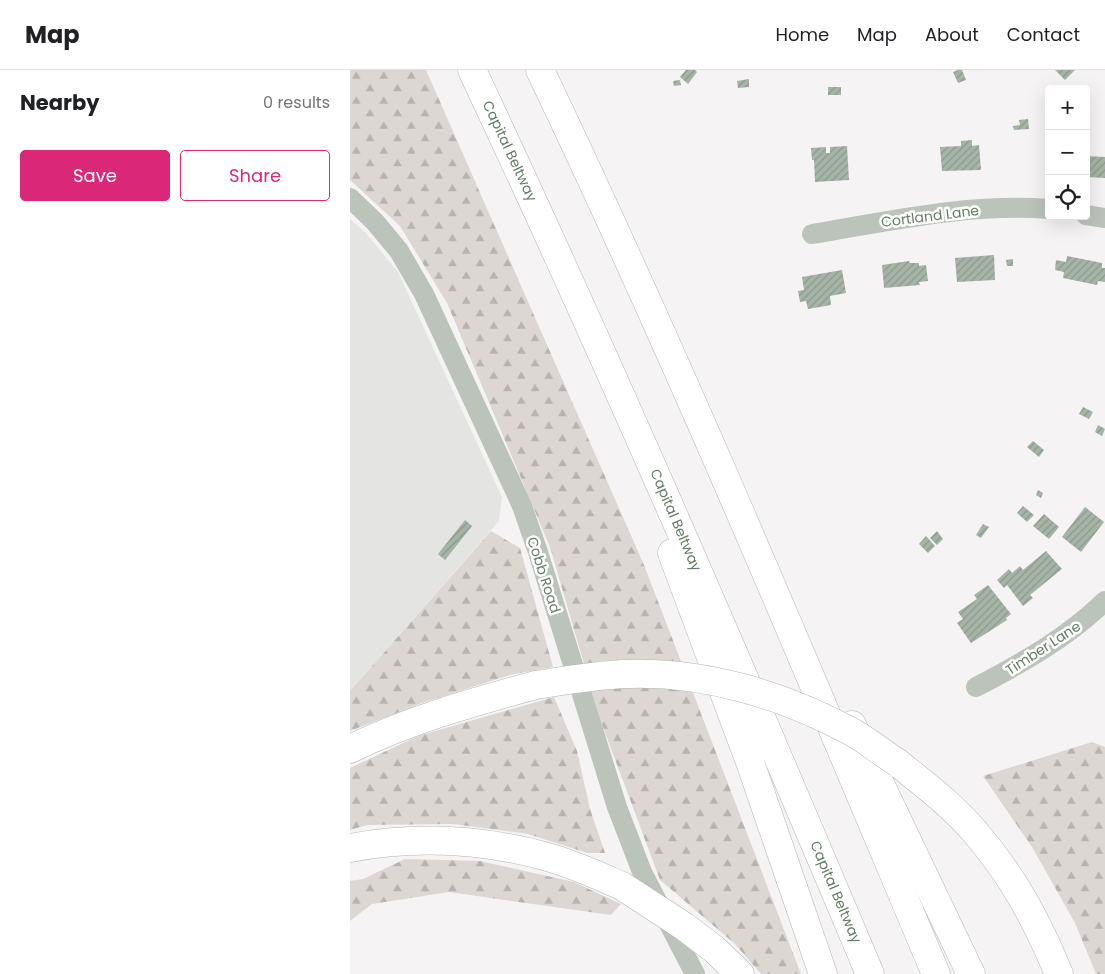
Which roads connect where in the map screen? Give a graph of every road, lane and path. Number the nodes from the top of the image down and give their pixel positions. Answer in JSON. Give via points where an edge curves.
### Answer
{"nodes":[{"id":1,"x":472,"y":70,"type":"edge"},
{"id":2,"x":540,"y":70,"type":"edge"},
{"id":3,"x":350,"y":198,"type":"edge"},
{"id":4,"x":533,"y":200,"type":"junction"},
{"id":5,"x":1045,"y":209,"type":"edge"},
{"id":6,"x":1090,"y":216,"type":"edge"},
{"id":7,"x":1105,"y":218,"type":"edge"},
{"id":8,"x":812,"y":234,"type":"dead end"},
{"id":9,"x":701,"y":422,"type":"junction"},
{"id":10,"x":1105,"y":601,"type":"edge"},
{"id":11,"x":976,"y":687,"type":"dead end"},
{"id":12,"x":350,"y":749,"type":"edge"},
{"id":13,"x":350,"y":848,"type":"edge"},
{"id":14,"x":694,"y":974,"type":"edge"},
{"id":15,"x":740,"y":974,"type":"edge"},
{"id":16,"x":823,"y":974,"type":"edge"},
{"id":17,"x":870,"y":974,"type":"edge"},
{"id":18,"x":936,"y":974,"type":"edge"},
{"id":19,"x":971,"y":974,"type":"edge"},
{"id":20,"x":1059,"y":974,"type":"edge"}],
"edges":[{"from":1,"to":4,"type":"highway","name":"Capital Beltway"},
{"from":2,"to":9,"type":"highway"},
{"from":3,"to":14,"type":"street","name":"Cobb Road","via":[[399,251],[424,294],[522,506],[617,807],[642,872]]},
{"from":4,"to":16,"type":"highway","via":[[750,762]]},
{"from":4,"to":17,"type":"highway","name":"Capital Beltway","via":[[647,453]]},
{"from":5,"to":8,"type":"street","name":"Cortland Lane","via":[[972,210]]},
{"from":6,"to":7,"type":"street"},
{"from":9,"to":18,"type":"highway"},
{"from":9,"to":19,"type":"highway"},
{"from":10,"to":11,"type":"street","name":"Timber Lane","via":[[1085,620],[1026,661]]},
{"from":12,"to":20,"type":"highway","bridge":true,"via":[[472,702],[536,685],[589,676],[672,675],[764,694],[852,732],[940,797],[974,831],[1011,878],[1035,920]]},
{"from":13,"to":15,"type":"highway","bridge":true,"via":[[418,841],[466,842],[544,856],[622,886],[685,926]]}]}
